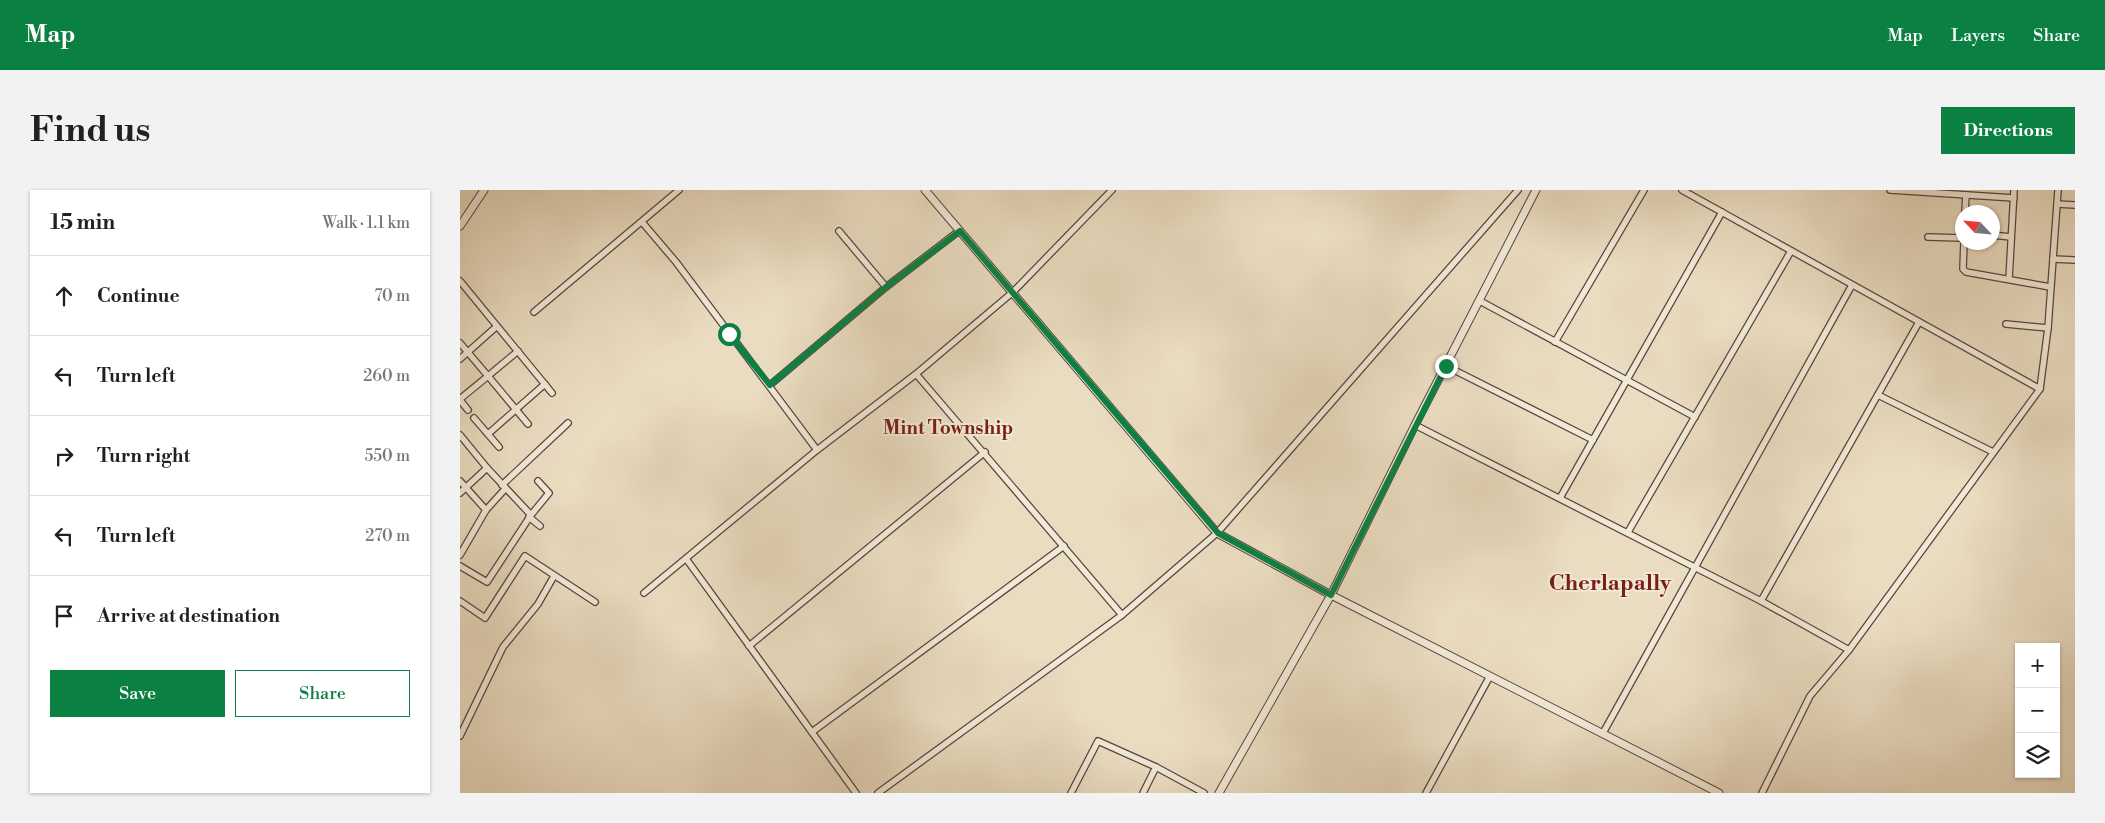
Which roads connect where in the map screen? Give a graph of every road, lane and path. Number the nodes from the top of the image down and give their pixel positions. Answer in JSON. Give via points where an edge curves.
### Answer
{"nodes":[{"id":1,"x":484,"y":190,"type":"edge"},
{"id":2,"x":679,"y":190,"type":"edge"},
{"id":3,"x":926,"y":190,"type":"edge"},
{"id":4,"x":1112,"y":190,"type":"edge"},
{"id":5,"x":1518,"y":190,"type":"edge"},
{"id":6,"x":1536,"y":190,"type":"edge"},
{"id":7,"x":1644,"y":190,"type":"edge"},
{"id":8,"x":1682,"y":190,"type":"edge"},
{"id":9,"x":1890,"y":190,"type":"edge"},
{"id":10,"x":2014,"y":190,"type":"edge"},
{"id":11,"x":2058,"y":190,"type":"edge"},
{"id":12,"x":1946,"y":192,"type":"edge"},
{"id":13,"x":1966,"y":195,"type":"junction"},
{"id":14,"x":2014,"y":198,"type":"junction"},
{"id":15,"x":2057,"y":204,"type":"junction"},
{"id":16,"x":1965,"y":205,"type":"edge"},
{"id":17,"x":2075,"y":205,"type":"edge"},
{"id":18,"x":1722,"y":212,"type":"junction"},
{"id":19,"x":642,"y":222,"type":"junction"},
{"id":20,"x":460,"y":226,"type":"edge"},
{"id":21,"x":839,"y":231,"type":"dead end"},
{"id":22,"x":960,"y":231,"type":"junction"},
{"id":23,"x":2000,"y":236,"type":"edge"},
{"id":24,"x":1928,"y":237,"type":"dead end"},
{"id":25,"x":2011,"y":237,"type":"junction"},
{"id":26,"x":1955,"y":238,"type":"edge"},
{"id":27,"x":1964,"y":250,"type":"edge"},
{"id":28,"x":1791,"y":251,"type":"junction"},
{"id":29,"x":2053,"y":259,"type":"junction"},
{"id":30,"x":2075,"y":260,"type":"edge"},
{"id":31,"x":2009,"y":279,"type":"junction"},
{"id":32,"x":460,"y":281,"type":"edge"},
{"id":33,"x":1852,"y":284,"type":"junction"},
{"id":34,"x":886,"y":287,"type":"junction"},
{"id":35,"x":2050,"y":287,"type":"junction"},
{"id":36,"x":1013,"y":292,"type":"junction"},
{"id":37,"x":1480,"y":301,"type":"junction"},
{"id":38,"x":534,"y":312,"type":"dead end"},
{"id":39,"x":1919,"y":322,"type":"junction"},
{"id":40,"x":2006,"y":324,"type":"dead end"},
{"id":41,"x":496,"y":327,"type":"junction"},
{"id":42,"x":2048,"y":328,"type":"junction"},
{"id":43,"x":1555,"y":342,"type":"junction"},
{"id":44,"x":460,"y":343,"type":"edge"},
{"id":45,"x":518,"y":351,"type":"junction"},
{"id":46,"x":468,"y":352,"type":"junction"},
{"id":47,"x":460,"y":359,"type":"edge"},
{"id":48,"x":1446,"y":366,"type":"junction"},
{"id":49,"x":916,"y":374,"type":"junction"},
{"id":50,"x":488,"y":376,"type":"junction"},
{"id":51,"x":1626,"y":380,"type":"junction"},
{"id":52,"x":545,"y":384,"type":"junction"},
{"id":53,"x":770,"y":385,"type":"junction"},
{"id":54,"x":2040,"y":389,"type":"junction"},
{"id":55,"x":552,"y":393,"type":"dead end"},
{"id":56,"x":1878,"y":395,"type":"junction"},
{"id":57,"x":460,"y":400,"type":"edge"},
{"id":58,"x":468,"y":410,"type":"dead end"},
{"id":59,"x":516,"y":410,"type":"junction"},
{"id":60,"x":1695,"y":417,"type":"junction"},
{"id":61,"x":474,"y":418,"type":"dead end"},
{"id":62,"x":568,"y":423,"type":"dead end"},
{"id":63,"x":528,"y":424,"type":"dead end"},
{"id":64,"x":1415,"y":424,"type":"junction"},
{"id":65,"x":488,"y":434,"type":"junction"},
{"id":66,"x":460,"y":435,"type":"edge"},
{"id":67,"x":1593,"y":440,"type":"junction"},
{"id":68,"x":499,"y":447,"type":"dead end"},
{"id":69,"x":817,"y":450,"type":"junction"},
{"id":70,"x":985,"y":452,"type":"junction"},
{"id":71,"x":1993,"y":452,"type":"junction"},
{"id":72,"x":487,"y":468,"type":"junction"},
{"id":73,"x":460,"y":481,"type":"edge"},
{"id":74,"x":538,"y":481,"type":"dead end"},
{"id":75,"x":504,"y":487,"type":"junction"},
{"id":76,"x":465,"y":488,"type":"junction"},
{"id":77,"x":460,"y":493,"type":"edge"},
{"id":78,"x":1560,"y":498,"type":"junction"},
{"id":79,"x":486,"y":510,"type":"junction"},
{"id":80,"x":530,"y":516,"type":"junction"},
{"id":81,"x":540,"y":526,"type":"dead end"},
{"id":82,"x":1628,"y":532,"type":"junction"},
{"id":83,"x":1218,"y":533,"type":"junction"},
{"id":84,"x":1064,"y":546,"type":"junction"},
{"id":85,"x":460,"y":555,"type":"edge"},
{"id":86,"x":687,"y":560,"type":"junction"},
{"id":87,"x":460,"y":566,"type":"edge"},
{"id":88,"x":1695,"y":567,"type":"junction"},
{"id":89,"x":554,"y":576,"type":"junction"},
{"id":90,"x":644,"y":593,"type":"dead end"},
{"id":91,"x":1331,"y":595,"type":"junction"},
{"id":92,"x":460,"y":601,"type":"edge"},
{"id":93,"x":1761,"y":601,"type":"junction"},
{"id":94,"x":595,"y":602,"type":"dead end"},
{"id":95,"x":1122,"y":615,"type":"junction"},
{"id":96,"x":749,"y":646,"type":"junction"},
{"id":97,"x":1849,"y":650,"type":"junction"},
{"id":98,"x":1490,"y":676,"type":"junction"},
{"id":99,"x":812,"y":732,"type":"junction"},
{"id":100,"x":1603,"y":733,"type":"junction"},
{"id":101,"x":460,"y":736,"type":"edge"},
{"id":102,"x":1156,"y":767,"type":"junction"},
{"id":103,"x":856,"y":793,"type":"edge"},
{"id":104,"x":878,"y":793,"type":"edge"},
{"id":105,"x":1071,"y":793,"type":"edge"},
{"id":106,"x":1143,"y":793,"type":"edge"},
{"id":107,"x":1204,"y":793,"type":"edge"},
{"id":108,"x":1219,"y":793,"type":"edge"},
{"id":109,"x":1426,"y":793,"type":"edge"},
{"id":110,"x":1719,"y":793,"type":"edge"},
{"id":111,"x":1762,"y":793,"type":"edge"}],
"edges":[{"from":1,"to":20,"type":"street"},
{"from":2,"to":19,"type":"street"},
{"from":3,"to":22,"type":"street"},
{"from":4,"to":36,"type":"street"},
{"from":5,"to":83,"type":"street"},
{"from":6,"to":37,"type":"street"},
{"from":7,"to":43,"type":"street"},
{"from":8,"to":18,"type":"street"},
{"from":9,"to":12,"type":"street"},
{"from":10,"to":14,"type":"street"},
{"from":11,"to":15,"type":"street"},
{"from":12,"to":13,"type":"street"},
{"from":13,"to":14,"type":"street"},
{"from":13,"to":16,"type":"street"},
{"from":14,"to":25,"type":"street"},
{"from":15,"to":17,"type":"street"},
{"from":15,"to":29,"type":"street"},
{"from":18,"to":28,"type":"street"},
{"from":18,"to":51,"type":"street"},
{"from":19,"to":38,"type":"street"},
{"from":19,"to":53,"type":"street"},
{"from":21,"to":34,"type":"street"},
{"from":22,"to":34,"type":"street"},
{"from":22,"to":36,"type":"street"},
{"from":23,"to":25,"type":"street"},
{"from":24,"to":26,"type":"street"},
{"from":25,"to":31,"type":"street"},
{"from":27,"to":31,"type":"street","via":[[1966,272]]},
{"from":28,"to":33,"type":"street"},
{"from":28,"to":60,"type":"street"},
{"from":29,"to":30,"type":"street"},
{"from":29,"to":35,"type":"street"},
{"from":31,"to":35,"type":"street"},
{"from":32,"to":41,"type":"street"},
{"from":33,"to":39,"type":"street"},
{"from":33,"to":88,"type":"street"},
{"from":34,"to":53,"type":"street"},
{"from":35,"to":42,"type":"street"},
{"from":36,"to":49,"type":"street"},
{"from":36,"to":83,"type":"street"},
{"from":37,"to":43,"type":"street"},
{"from":37,"to":48,"type":"street"},
{"from":39,"to":54,"type":"street"},
{"from":39,"to":56,"type":"street"},
{"from":40,"to":42,"type":"street"},
{"from":41,"to":45,"type":"street"},
{"from":41,"to":46,"type":"street"},
{"from":42,"to":54,"type":"street"},
{"from":43,"to":51,"type":"street"},
{"from":44,"to":46,"type":"street"},
{"from":45,"to":50,"type":"street"},
{"from":45,"to":52,"type":"street"},
{"from":46,"to":47,"type":"street"},
{"from":46,"to":50,"type":"street"},
{"from":48,"to":64,"type":"street"},
{"from":48,"to":67,"type":"street"},
{"from":49,"to":69,"type":"street"},
{"from":49,"to":70,"type":"street"},
{"from":50,"to":57,"type":"street"},
{"from":50,"to":59,"type":"street"},
{"from":51,"to":60,"type":"street"},
{"from":51,"to":67,"type":"street"},
{"from":52,"to":55,"type":"street"},
{"from":52,"to":59,"type":"street"},
{"from":53,"to":69,"type":"street"},
{"from":54,"to":71,"type":"street"},
{"from":56,"to":71,"type":"street"},
{"from":56,"to":93,"type":"street"},
{"from":57,"to":58,"type":"street"},
{"from":59,"to":63,"type":"street"},
{"from":59,"to":65,"type":"street"},
{"from":60,"to":82,"type":"street"},
{"from":61,"to":65,"type":"street"},
{"from":62,"to":75,"type":"street"},
{"from":64,"to":78,"type":"street"},
{"from":64,"to":91,"type":"street"},
{"from":65,"to":68,"type":"street"},
{"from":66,"to":72,"type":"street"},
{"from":67,"to":78,"type":"street"},
{"from":69,"to":86,"type":"street"},
{"from":70,"to":84,"type":"street"},
{"from":70,"to":96,"type":"street"},
{"from":71,"to":97,"type":"street"},
{"from":72,"to":75,"type":"street"},
{"from":72,"to":76,"type":"street"},
{"from":73,"to":76,"type":"street"},
{"from":74,"to":80,"type":"street","via":[[549,493]]},
{"from":75,"to":79,"type":"street"},
{"from":75,"to":80,"type":"street"},
{"from":76,"to":77,"type":"street"},
{"from":76,"to":79,"type":"street"},
{"from":78,"to":82,"type":"street"},
{"from":79,"to":85,"type":"street"},
{"from":80,"to":81,"type":"street"},
{"from":80,"to":87,"type":"street","via":[[487,582]]},
{"from":82,"to":88,"type":"street"},
{"from":83,"to":91,"type":"street"},
{"from":83,"to":95,"type":"street"},
{"from":84,"to":95,"type":"street"},
{"from":84,"to":99,"type":"street"},
{"from":86,"to":90,"type":"street"},
{"from":86,"to":96,"type":"street"},
{"from":88,"to":93,"type":"street"},
{"from":88,"to":100,"type":"street"},
{"from":89,"to":92,"type":"street","via":[[525,556],[485,618]]},
{"from":89,"to":94,"type":"street"},
{"from":89,"to":101,"type":"street","via":[[538,604],[498,656]]},
{"from":91,"to":98,"type":"street"},
{"from":91,"to":108,"type":"street"},
{"from":93,"to":97,"type":"street"},
{"from":95,"to":104,"type":"street"},
{"from":96,"to":99,"type":"street"},
{"from":97,"to":111,"type":"street","via":[[1810,696]]},
{"from":98,"to":100,"type":"street"},
{"from":98,"to":109,"type":"street"},
{"from":99,"to":103,"type":"street"},
{"from":100,"to":110,"type":"street"},
{"from":102,"to":105,"type":"street","via":[[1098,740]]},
{"from":102,"to":106,"type":"street"},
{"from":102,"to":107,"type":"street"}]}
